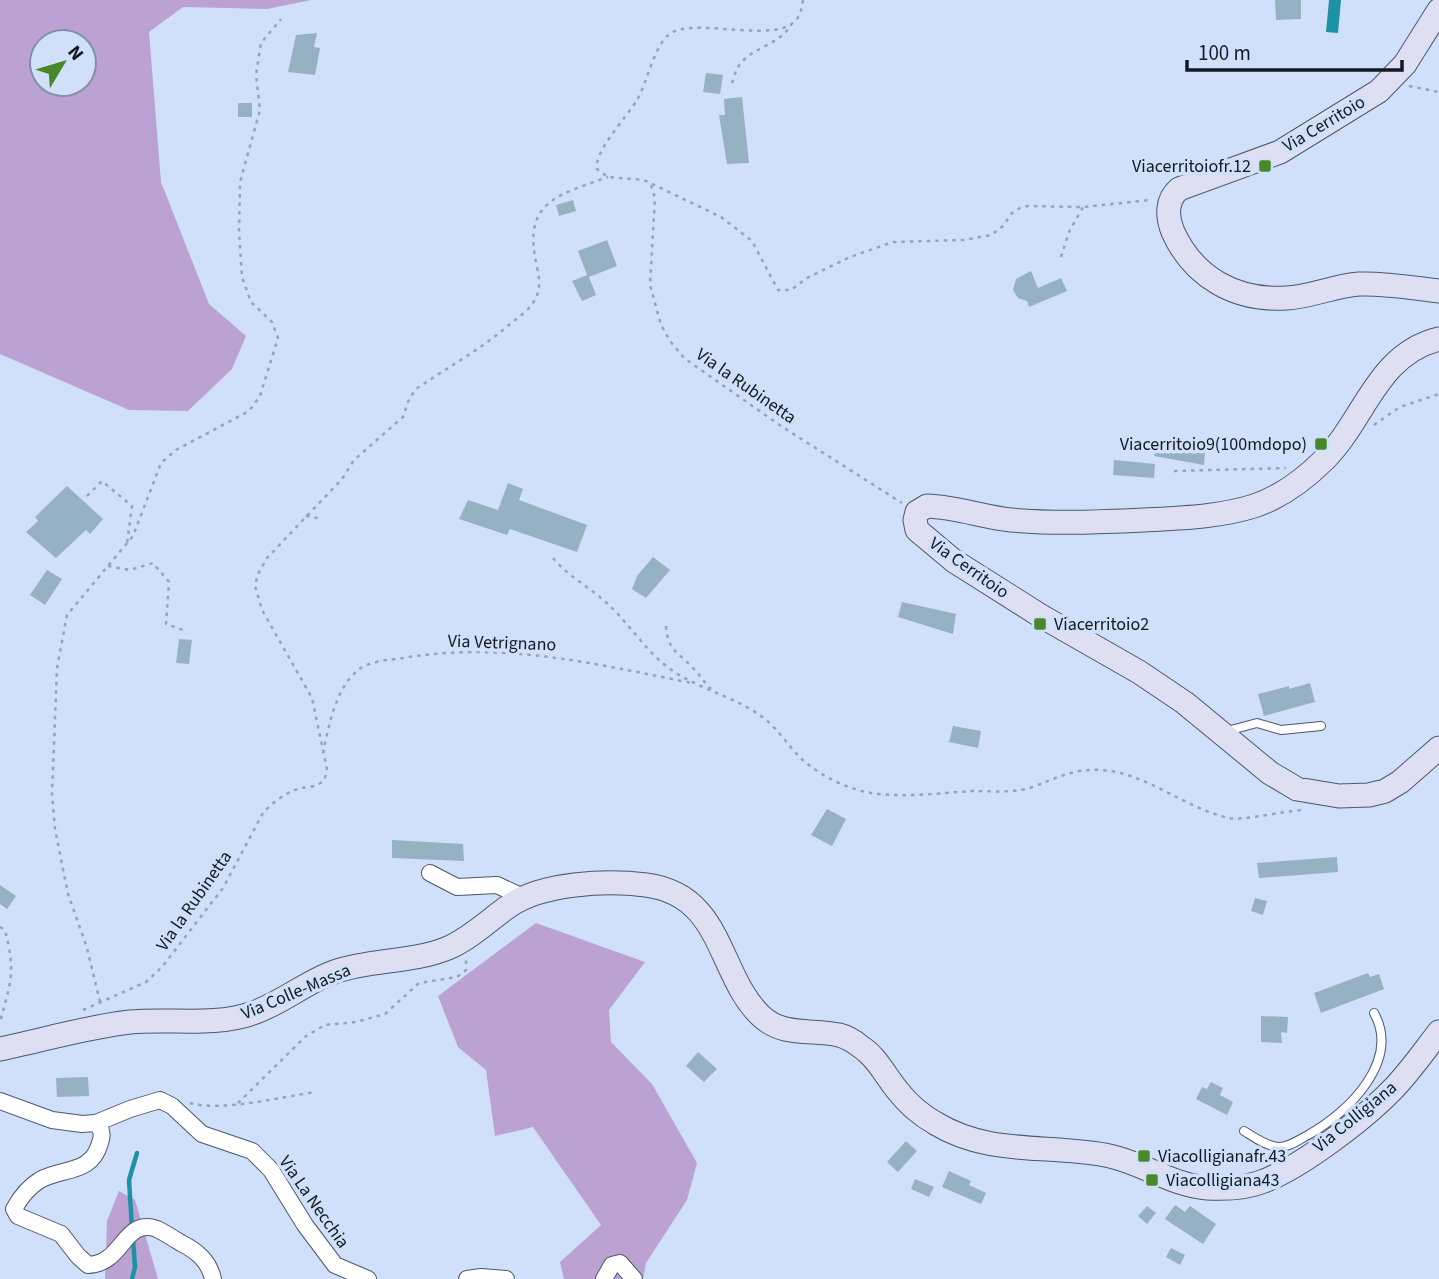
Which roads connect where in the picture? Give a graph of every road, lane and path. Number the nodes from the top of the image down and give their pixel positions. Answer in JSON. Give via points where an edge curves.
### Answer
{"nodes":[{"id":1,"x":803,"y":0,"type":"edge"},
{"id":2,"x":1439,"y":10,"type":"edge"},
{"id":3,"x":281,"y":19,"type":"dead end"},
{"id":4,"x":791,"y":25,"type":"junction"},
{"id":5,"x":1393,"y":79,"type":"junction"},
{"id":6,"x":732,"y":83,"type":"dead end"},
{"id":7,"x":1439,"y":92,"type":"edge"},
{"id":8,"x":608,"y":177,"type":"junction"},
{"id":9,"x":648,"y":182,"type":"junction"},
{"id":10,"x":1174,"y":193,"type":"junction"},
{"id":11,"x":1083,"y":207,"type":"junction"},
{"id":12,"x":1061,"y":257,"type":"dead end"},
{"id":13,"x":1439,"y":291,"type":"edge"},
{"id":14,"x":1439,"y":339,"type":"edge"},
{"id":15,"x":1317,"y":466,"type":"junction"},
{"id":16,"x":1174,"y":471,"type":"dead end"},
{"id":17,"x":88,"y":496,"type":"dead end"},
{"id":18,"x":917,"y":512,"type":"junction"},
{"id":19,"x":306,"y":516,"type":"junction"},
{"id":20,"x":323,"y":519,"type":"dead end"},
{"id":21,"x":127,"y":544,"type":"junction"},
{"id":22,"x":553,"y":558,"type":"dead end"},
{"id":23,"x":108,"y":566,"type":"junction"},
{"id":24,"x":666,"y":626,"type":"dead end"},
{"id":25,"x":186,"y":631,"type":"dead end"},
{"id":26,"x":696,"y":684,"type":"junction"},
{"id":27,"x":713,"y":691,"type":"junction"},
{"id":28,"x":1321,"y":726,"type":"dead end"},
{"id":29,"x":1221,"y":732,"type":"junction"},
{"id":30,"x":1439,"y":748,"type":"edge"},
{"id":31,"x":323,"y":754,"type":"junction"},
{"id":32,"x":1306,"y":810,"type":"dead end"},
{"id":33,"x":430,"y":873,"type":"dead end"},
{"id":34,"x":523,"y":897,"type":"junction"},
{"id":35,"x":0,"y":927,"type":"edge"},
{"id":36,"x":454,"y":945,"type":"junction"},
{"id":37,"x":1374,"y":1013,"type":"dead end"},
{"id":38,"x":0,"y":1022,"type":"edge"},
{"id":39,"x":1439,"y":1032,"type":"edge"},
{"id":40,"x":0,"y":1049,"type":"edge"},
{"id":41,"x":315,"y":1092,"type":"dead end"},
{"id":42,"x":160,"y":1100,"type":"junction"},
{"id":43,"x":0,"y":1101,"type":"edge"},
{"id":44,"x":238,"y":1103,"type":"junction"},
{"id":45,"x":96,"y":1123,"type":"junction"},
{"id":46,"x":1244,"y":1131,"type":"dead end"},
{"id":47,"x":1327,"y":1133,"type":"junction"},
{"id":48,"x":1051,"y":1151,"type":"joint"},
{"id":49,"x":213,"y":1279,"type":"edge"},
{"id":50,"x":369,"y":1279,"type":"edge"},
{"id":51,"x":467,"y":1279,"type":"edge"},
{"id":52,"x":506,"y":1279,"type":"edge"},
{"id":53,"x":604,"y":1279,"type":"edge"},
{"id":54,"x":634,"y":1279,"type":"edge"}],
"edges":[{"from":1,"to":4,"type":"path"},
{"from":2,"to":5,"type":"street","name":"Via Cerritoio"},
{"from":3,"to":21,"type":"path","via":[[261,43],[256,75],[260,110],[240,182],[239,232],[242,278],[251,302],[272,322],[278,338],[260,396],[248,411],[161,463]]},
{"from":4,"to":6,"type":"path","via":[[786,34],[746,58]]},
{"from":4,"to":8,"type":"path","via":[[752,31],[687,28],[666,36],[637,100],[598,156],[597,169]]},
{"from":5,"to":7,"type":"path"},
{"from":5,"to":10,"type":"street","name":"Via Cerritoio","via":[[1280,152]]},
{"from":8,"to":9,"type":"path"},
{"from":8,"to":19,"type":"path","via":[[546,204],[534,221],[539,292],[526,311],[489,343],[416,389],[403,417],[354,460]]},
{"from":9,"to":11,"type":"path","via":[[737,228],[752,241],[783,292],[868,249],[991,235],[1012,213],[1028,206]]},
{"from":9,"to":18,"type":"path","name":"Via la Rubinetta","via":[[655,198],[650,285],[670,341],[684,358],[770,419]]},
{"from":10,"to":11,"type":"path","via":[[1144,202]]},
{"from":10,"to":13,"type":"street","via":[[1168,217],[1182,248],[1206,276],[1232,292],[1286,298],[1357,284]]},
{"from":11,"to":12,"type":"path"},
{"from":14,"to":15,"type":"street","name":"Via Cerritoio","via":[[1404,354]]},
{"from":15,"to":16,"type":"path"},
{"from":15,"to":18,"type":"street","name":"Via Cerritoio","via":[[1286,491],[1256,505],[1196,517],[1067,523],[1010,520],[937,506]]},
{"from":17,"to":21,"type":"path","via":[[102,481],[132,506]]},
{"from":18,"to":29,"type":"street","name":"Via Cerritoio","via":[[917,530],[954,561],[1139,672]]},
{"from":19,"to":20,"type":"path"},
{"from":19,"to":31,"type":"path","name":"Via la Rubinetta","via":[[267,558],[255,586],[262,610],[312,698]]},
{"from":21,"to":23,"type":"path"},
{"from":22,"to":26,"type":"path","via":[[617,612],[666,665]]},
{"from":23,"to":25,"type":"path","via":[[130,570],[153,563],[169,582],[166,624]]},
{"from":23,"to":31,"type":"path","name":"Via la Rubinetta","via":[[67,615],[57,668],[52,794],[68,894],[100,1002],[146,982],[162,967],[223,888],[263,813],[284,796],[325,778]]},
{"from":24,"to":27,"type":"path","via":[[672,648]]},
{"from":26,"to":27,"type":"path"},
{"from":26,"to":31,"type":"path","name":"Via Vetrignano","via":[[589,662],[516,653],[449,652],[373,663],[358,670],[347,684],[332,716]]},
{"from":27,"to":32,"type":"path","via":[[766,720],[817,771],[872,793],[1004,791],[1081,770],[1101,770],[1123,772],[1178,800],[1230,818]]},
{"from":28,"to":29,"type":"lane","via":[[1281,730],[1257,723]]},
{"from":29,"to":30,"type":"street","name":"Via Cerritoio","via":[[1297,789],[1339,796],[1385,791]]},
{"from":33,"to":34,"type":"street","via":[[457,887],[497,885]]},
{"from":34,"to":36,"type":"street","name":"Via Colle-Massa"},
{"from":34,"to":48,"type":"street","name":"Via Colle-Massa","via":[[552,887],[625,884],[648,885],[684,899],[711,926],[744,994],[769,1023],[853,1041],[868,1051],[901,1097],[940,1126],[996,1146]]},
{"from":35,"to":38,"type":"path","via":[[11,954],[13,980]]},
{"from":36,"to":40,"type":"street","name":"Via Colle-Massa","via":[[428,955],[337,970],[256,1013],[239,1017],[112,1024]]},
{"from":36,"to":44,"type":"path","via":[[466,958],[466,970],[457,977],[419,984],[385,1014],[326,1025],[306,1036]]},
{"from":37,"to":47,"type":"lane","via":[[1383,1039],[1379,1058],[1360,1093]]},
{"from":39,"to":47,"type":"street","name":"Via Colligiana","via":[[1394,1088]]},
{"from":41,"to":44,"type":"path"},
{"from":42,"to":44,"type":"path","via":[[202,1106]]},
{"from":42,"to":45,"type":"street"},
{"from":42,"to":50,"type":"street","name":"Via La Necchia","via":[[202,1134],[252,1151],[271,1170],[335,1265]]},
{"from":43,"to":45,"type":"street","via":[[52,1120]]},
{"from":45,"to":49,"type":"street","via":[[102,1140],[94,1156],[73,1171],[39,1180],[18,1202],[14,1209],[18,1216],[61,1234],[88,1265],[109,1259],[128,1235],[155,1228],[200,1255]]},
{"from":46,"to":47,"type":"lane","via":[[1281,1148]]},
{"from":47,"to":48,"type":"street","name":"Via Colligiana","via":[[1283,1172],[1225,1188],[1189,1185],[1103,1154]]},
{"from":51,"to":52,"type":"street"},
{"from":53,"to":54,"type":"street","via":[[612,1265],[620,1263]]}]}
